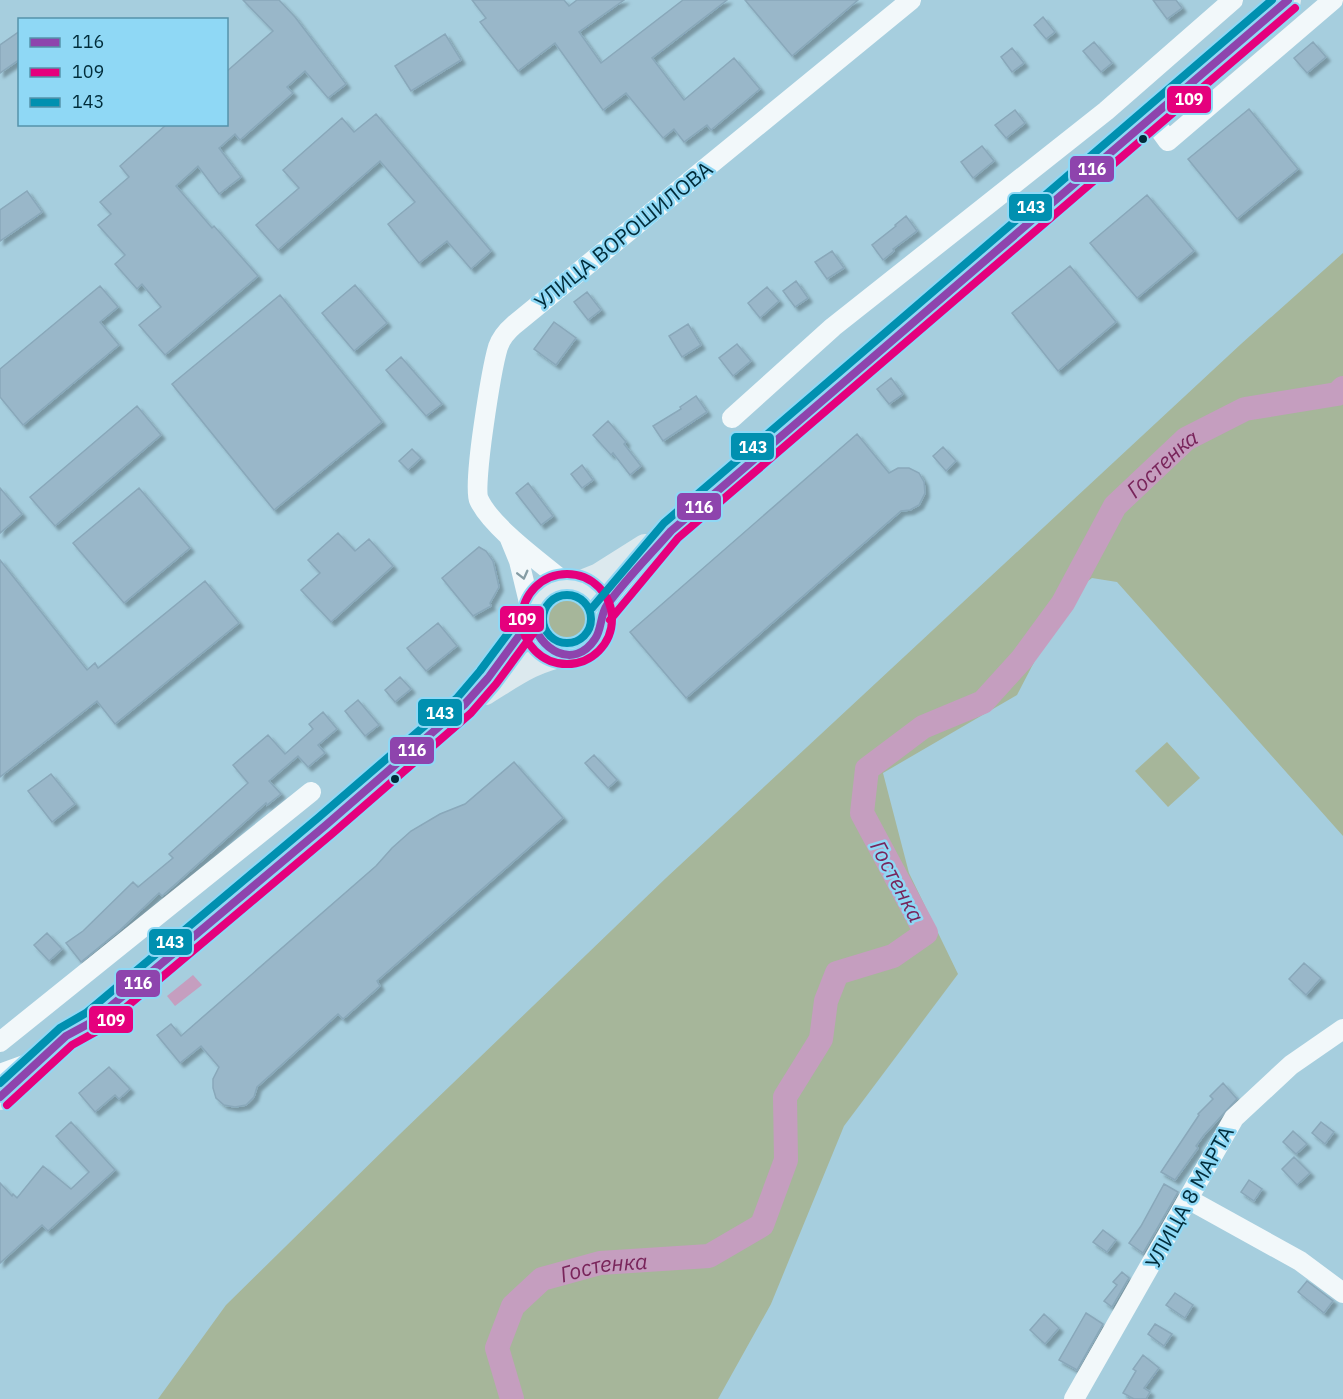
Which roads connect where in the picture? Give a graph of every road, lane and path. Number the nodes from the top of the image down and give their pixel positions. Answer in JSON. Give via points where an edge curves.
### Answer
{"nodes":[{"id":1,"x":911,"y":0,"type":"edge"},
{"id":2,"x":1233,"y":0,"type":"edge"},
{"id":3,"x":1288,"y":0,"type":"edge"},
{"id":4,"x":1333,"y":0,"type":"edge"},
{"id":5,"x":1152,"y":119,"type":"junction"},
{"id":6,"x":732,"y":418,"type":"dead end"},
{"id":7,"x":671,"y":531,"type":"junction"},
{"id":8,"x":509,"y":537,"type":"junction"},
{"id":9,"x":571,"y":585,"type":"junction"},
{"id":10,"x":601,"y":614,"type":"junction"},
{"id":11,"x":532,"y":616,"type":"junction"},
{"id":12,"x":565,"y":654,"type":"junction"},
{"id":13,"x":464,"y":705,"type":"junction"},
{"id":14,"x":311,"y":792,"type":"dead end"},
{"id":15,"x":92,"y":1022,"type":"junction"},
{"id":16,"x":1343,"y":1029,"type":"edge"},
{"id":17,"x":0,"y":1042,"type":"edge"},
{"id":18,"x":44,"y":1057,"type":"junction"},
{"id":19,"x":0,"y":1074,"type":"edge"},
{"id":20,"x":0,"y":1097,"type":"edge"},
{"id":21,"x":0,"y":1116,"type":"edge"},
{"id":22,"x":1188,"y":1199,"type":"junction"},
{"id":23,"x":1343,"y":1293,"type":"edge"},
{"id":24,"x":1074,"y":1399,"type":"edge"}],
"edges":[{"from":1,"to":8,"type":"street","name":"УЛИЦА ВОРОШИЛОВА","via":[[507,331],[494,363],[476,482],[479,502]]},
{"from":2,"to":6,"type":"street","via":[[1106,111],[833,327]]},
{"from":3,"to":5,"type":"main road"},
{"from":4,"to":5,"type":"street","via":[[1168,141]]},
{"from":5,"to":7,"type":"main road"},
{"from":7,"to":9,"type":"main road","via":[[613,568],[587,582]]},
{"from":7,"to":10,"type":"main road"},
{"from":8,"to":9,"type":"street"},
{"from":8,"to":11,"type":"street","one_way":true},
{"from":9,"to":10,"type":"main road","via":[[592,596]]},
{"from":9,"to":11,"type":"main road","via":[[544,593]]},
{"from":10,"to":12,"type":"main road","via":[[594,640],[584,650]]},
{"from":11,"to":12,"type":"main road","via":[[535,632],[543,644]]},
{"from":11,"to":13,"type":"main road"},
{"from":12,"to":13,"type":"main road","via":[[523,669]]},
{"from":13,"to":15,"type":"main road"},
{"from":14,"to":17,"type":"street"},
{"from":15,"to":18,"type":"main road","via":[[66,1036]]},
{"from":15,"to":21,"type":"main road","via":[[77,1046]]},
{"from":16,"to":22,"type":"street","name":"УЛИЦА 8 МАРТА","via":[[1291,1065],[1234,1118]]},
{"from":18,"to":19,"type":"street"},
{"from":18,"to":20,"type":"main road"},
{"from":22,"to":23,"type":"street","via":[[1300,1261]]},
{"from":22,"to":24,"type":"street","name":"УЛИЦА 8 МАРТА"}]}
